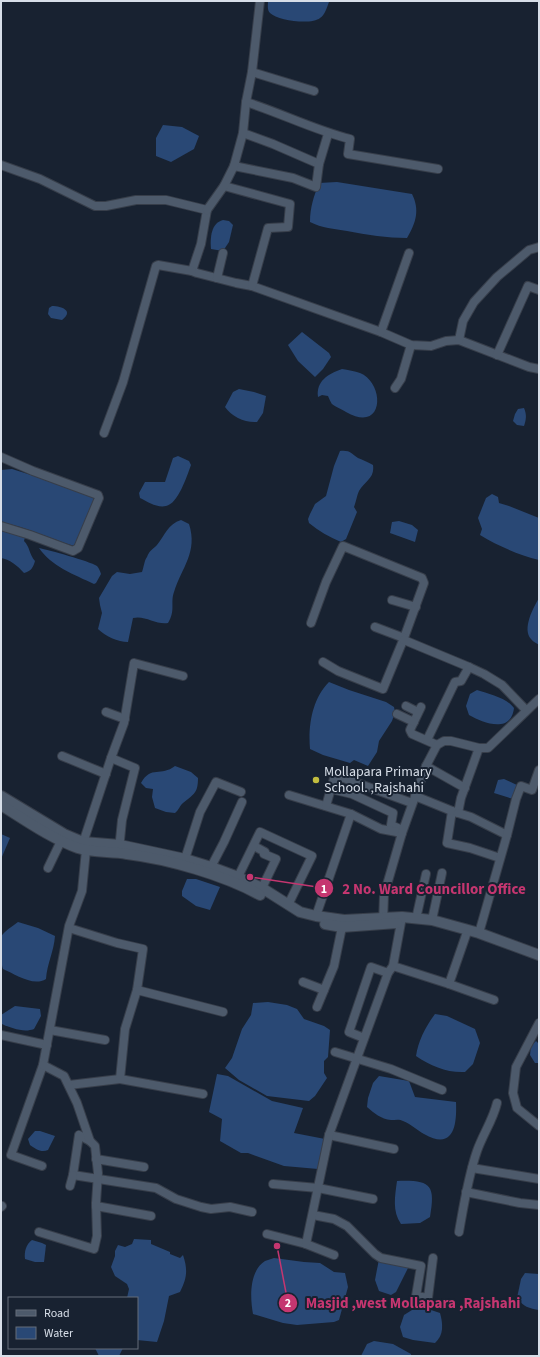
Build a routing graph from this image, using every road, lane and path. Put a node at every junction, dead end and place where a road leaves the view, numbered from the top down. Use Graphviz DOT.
graph roads {
  1 [pos="260,1"];
  2 [pos="252,72"];
  3 [pos="314,91"];
  4 [pos="246,102"];
  5 [pos="242,133"];
  6 [pos="328,134"];
  7 [pos="319,164"];
  8 [pos="1,165"];
  9 [pos="234,166"];
  10 [pos="438,169"];
  11 [pos="224,186"];
  12 [pos="207,210"];
  13 [pos="539,247"];
  14 [pos="223,253"];
  15 [pos="410,254"];
  16 [pos="192,271"];
  17 [pos="217,278"];
  18 [pos="252,286"];
  19 [pos="539,290"];
  20 [pos="381,332"];
  21 [pos="459,340"];
  22 [pos="411,345"];
  23 [pos="497,355"];
  24 [pos="539,369"];
  25 [pos="395,388"];
  26 [pos="104,433"];
  27 [pos="1,457"];
  28 [pos="1,526"];
  29 [pos="392,600"];
  30 [pos="416,607"];
  31 [pos="310,623"];
  32 [pos="375,627"];
  33 [pos="404,639"];
  34 [pos="322,662"];
  35 [pos="469,667"];
  36 [pos="183,676"];
  37 [pos="539,699"];
  38 [pos="406,706"];
  39 [pos="526,710"];
  40 [pos="106,712"];
  41 [pos="397,714"];
  42 [pos="125,719"];
  43 [pos="414,722"];
  44 [pos="426,740"];
  45 [pos="437,745"];
  46 [pos="479,748"];
  47 [pos="62,756"];
  48 [pos="111,758"];
  49 [pos="426,766"];
  50 [pos="539,770"];
  51 [pos="106,774"];
  52 [pos="465,788"];
  53 [pos="331,789"];
  54 [pos="241,792"];
  55 [pos="535,792"];
  56 [pos="289,795"];
  57 [pos="1,796"];
  58 [pos="413,800"];
  59 [pos="242,802"];
  60 [pos="1,805"];
  61 [pos="326,806"];
  62 [pos="455,812"];
  63 [pos="351,814"];
  64 [pos="402,832"];
  65 [pos="507,835"];
  66 [pos="61,841"];
  67 [pos="254,846"];
  68 [pos="84,847"];
  69 [pos="119,849"];
  70 [pos="500,858"];
  71 [pos="185,859"];
  72 [pos="211,867"];
  73 [pos="48,868"];
  74 [pos="442,873"];
  75 [pos="426,874"];
  76 [pos="237,880"];
  77 [pos="262,888"];
  78 [pos="288,905"];
  79 [pos="316,916"];
  80 [pos="416,919"];
  81 [pos="401,920"];
  82 [pos="432,920"];
  83 [pos="383,921"];
  84 [pos="342,927"];
  85 [pos="69,928"];
  86 [pos="479,933"];
  87 [pos="466,935"];
  88 [pos="539,955"];
  89 [pos="539,962"];
  90 [pos="393,966"];
  91 [pos="388,973"];
  92 [pos="303,982"];
  93 [pos="449,984"];
  94 [pos="137,990"];
  95 [pos="324,990"];
  96 [pos="494,1000"];
  97 [pos="317,1007"];
  98 [pos="223,1012"];
  99 [pos="539,1023"];
  100 [pos="50,1030"];
  101 [pos="1,1035"];
  102 [pos="364,1038"];
  103 [pos="105,1040"];
  104 [pos="47,1045"];
  105 [pos="335,1052"];
  106 [pos="357,1058"];
  107 [pos="43,1065"];
  108 [pos="120,1079"];
  109 [pos="69,1085"];
  110 [pos="442,1090"];
  111 [pos="203,1094"];
  112 [pos="497,1103"];
  113 [pos="539,1126"];
  114 [pos="329,1135"];
  115 [pos="90,1141"];
  116 [pos="394,1149"];
  117 [pos="96,1159"];
  118 [pos="42,1166"];
  119 [pos="144,1167"];
  120 [pos="472,1168"];
  121 [pos="73,1175"];
  122 [pos="98,1179"];
  123 [pos="539,1179"];
  124 [pos="273,1184"];
  125 [pos="70,1186"];
  126 [pos="318,1188"];
  127 [pos="466,1192"];
  128 [pos="373,1199"];
  129 [pos="539,1205"];
  130 [pos="96,1206"];
  131 [pos="252,1212"];
  132 [pos="312,1215"];
  133 [pos="151,1216"];
  134 [pos="39,1232"];
  135 [pos="459,1232"];
  136 [pos="267,1234"];
  137 [pos="306,1244"];
  138 [pos="334,1255"];
  139 [pos="433,1258"];
  1 -- 2 [label="street"];
  2 -- 3 [label="street"];
  2 -- 4 [label="street"];
  4 -- 5 [label="street"];
  4 -- 6 [label="street"];
  5 -- 7 [label="street"];
  5 -- 9 [label="street"];
  6 -- 7 [label="street"];
  6 -- 10 [label="street"];
  7 -- 9 [label="street"];
  8 -- 12 [label="street"];
  9 -- 11 [label="street"];
  11 -- 12 [label="street"];
  11 -- 18 [label="street"];
  12 -- 16 [label="street"];
  13 -- 21 [label="street"];
  14 -- 17 [label="street"];
  15 -- 20 [label="street"];
  16 -- 17 [label="street"];
  16 -- 26 [label="street"];
  17 -- 18 [label="street"];
  18 -- 20 [label="street"];
  19 -- 23 [label="street"];
  20 -- 22 [label="street"];
  21 -- 22 [label="street"];
  21 -- 23 [label="street"];
  22 -- 25 [label="street"];
  23 -- 24 [label="street"];
  27 -- 28 [label="street"];
  29 -- 30 [label="street"];
  30 -- 31 [label="street"];
  30 -- 33 [label="street"];
  32 -- 33 [label="street"];
  33 -- 34 [label="street"];
  33 -- 35 [label="street"];
  35 -- 39 [label="street"];
  35 -- 44 [label="street"];
  36 -- 42 [label="street"];
  37 -- 39 [label="street"];
  38 -- 43 [label="street"];
  39 -- 46 [label="street"];
  40 -- 42 [label="street"];
  41 -- 43 [label="street"];
  42 -- 48 [label="street"];
  43 -- 44 [label="street"];
  44 -- 45 [label="street"];
  45 -- 46 [label="street"];
  45 -- 49 [label="street"];
  46 -- 52 [label="street"];
  47 -- 51 [label="street"];
  48 -- 51 [label="street"];
  48 -- 69 [label="street"];
  49 -- 52 [label="street"];
  49 -- 58 [label="street"];
  50 -- 55 [label="street"];
  51 -- 68 [label="street"];
  52 -- 62 [label="street"];
  53 -- 58 [label="street"];
  53 -- 61 [label="street"];
  53 -- 64 [label="street"];
  54 -- 71 [label="street"];
  55 -- 65 [label="street"];
  56 -- 61 [label="street"];
  57 -- 68 [label="street"];
  58 -- 62 [label="street"];
  58 -- 64 [label="street"];
  59 -- 72 [label="street"];
  60 -- 66 [label="street"];
  61 -- 63 [label="street"];
  62 -- 65 [label="street"];
  62 -- 70 [label="street"];
  63 -- 64 [label="street"];
  63 -- 79 [label="street"];
  64 -- 83 [label="street"];
  65 -- 70 [label="street"];
  66 -- 68 [label="street"];
  66 -- 73 [label="street"];
  67 -- 76 [label="street"];
  67 -- 77 [label="street"];
  67 -- 78 [label="street"];
  68 -- 69 [label="street"];
  68 -- 85 [label="street"];
  69 -- 71 [label="street"];
  69 -- 76 [label="street"];
  70 -- 86 [label="street"];
  71 -- 72 [label="street"];
  72 -- 76 [label="street"];
  74 -- 82 [label="street"];
  75 -- 80 [label="street"];
  76 -- 77 [label="street"];
  76 -- 84 [label="street"];
  77 -- 78 [label="street"];
  78 -- 79 [label="street"];
  79 -- 83 [label="street"];
  80 -- 81 [label="street"];
  80 -- 82 [label="street"];
  81 -- 83 [label="street"];
  81 -- 87 [label="street"];
  81 -- 90 [label="street"];
  82 -- 86 [label="street"];
  83 -- 84 [label="street"];
  84 -- 95 [label="street"];
  85 -- 94 [label="street"];
  85 -- 100 [label="street"];
  86 -- 88 [label="street"];
  87 -- 89 [label="street"];
  87 -- 93 [label="street"];
  90 -- 91 [label="street"];
  90 -- 93 [label="street"];
  91 -- 102 [label="street"];
  91 -- 102 [label="street"];
  92 -- 95 [label="street"];
  93 -- 96 [label="street"];
  94 -- 98 [label="street"];
  94 -- 108 [label="street"];
  95 -- 97 [label="street"];
  99 -- 113 [label="street"];
  100 -- 103 [label="street"];
  100 -- 104 [label="street"];
  101 -- 104 [label="street"];
  102 -- 106 [label="street"];
  104 -- 107 [label="street"];
  105 -- 106 [label="street"];
  106 -- 110 [label="street"];
  106 -- 114 [label="street"];
  107 -- 109 [label="street"];
  107 -- 118 [label="street"];
  108 -- 109 [label="street"];
  108 -- 111 [label="street"];
  109 -- 115 [label="street"];
  112 -- 120 [label="street"];
  114 -- 116 [label="street"];
  114 -- 126 [label="street"];
  115 -- 117 [label="street"];
  115 -- 121 [label="street"];
  117 -- 119 [label="street"];
  117 -- 122 [label="street"];
  120 -- 123 [label="street"];
  120 -- 127 [label="street"];
  121 -- 122 [label="street"];
  121 -- 125 [label="street"];
  122 -- 130 [label="street"];
  122 -- 131 [label="street"];
  124 -- 126 [label="street"];
  126 -- 128 [label="street"];
  126 -- 132 [label="street"];
  127 -- 129 [label="street"];
  127 -- 135 [label="street"];
  130 -- 133 [label="street"];
  130 -- 134 [label="street"];
  132 -- 137 [label="street"];
  132 -- 139 [label="street"];
  136 -- 137 [label="street"];
  137 -- 138 [label="street"];
}
